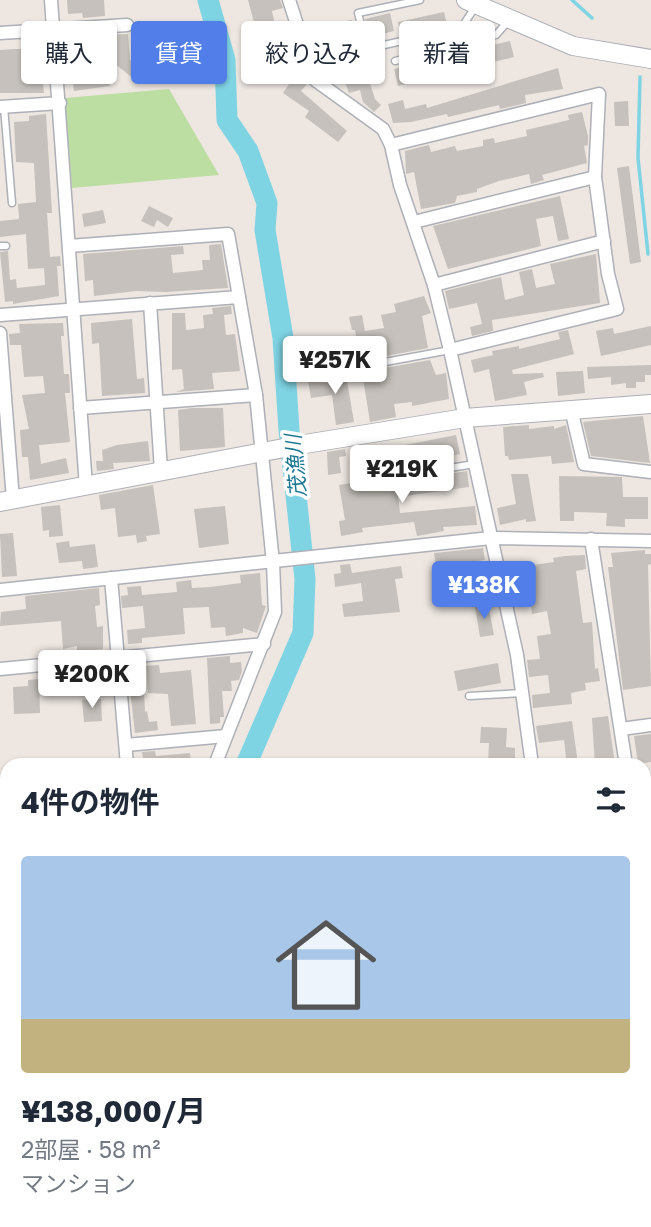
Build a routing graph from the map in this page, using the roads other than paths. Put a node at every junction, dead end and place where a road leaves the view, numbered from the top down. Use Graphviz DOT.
graph roads {
  1 [pos="51,0"];
  2 [pos="289,0"];
  3 [pos="420,0"];
  4 [pos="471,2"];
  5 [pos="509,20"];
  6 [pos="52,21"];
  7 [pos="127,25"];
  8 [pos="117,26"];
  9 [pos="21,31"];
  10 [pos="0,33"];
  11 [pos="651,59"];
  12 [pos="395,61"];
  13 [pos="58,84"];
  14 [pos="60,103"];
  15 [pos="2,107"];
  16 [pos="391,145"];
  17 [pos="595,177"];
  18 [pos="12,203"];
  19 [pos="414,222"];
  20 [pos="604,241"];
  21 [pos="69,246"];
  22 [pos="434,285"];
  23 [pos="239,297"];
  24 [pos="150,303"];
  25 [pos="74,309"];
  26 [pos="0,315"];
  27 [pos="0,333"];
  28 [pos="450,351"];
  29 [pos="326,373"];
  30 [pos="256,395"];
  31 [pos="158,401"];
  32 [pos="651,404"];
  33 [pos="80,408"];
  34 [pos="571,409"];
  35 [pos="465,418"];
  36 [pos="270,452"];
  37 [pos="475,464"];
  38 [pos="161,471"];
  39 [pos="651,472"];
  40 [pos="386,478"];
  41 [pos="86,487"];
  42 [pos="6,501"];
  43 [pos="491,538"];
  44 [pos="591,539"];
  45 [pos="651,541"];
  46 [pos="279,563"];
  47 [pos="111,578"];
  48 [pos="0,590"];
  49 [pos="264,644"];
  50 [pos="117,656"];
  51 [pos="0,669"];
  52 [pos="525,693"];
  53 [pos="469,696"];
  54 [pos="651,726"];
  55 [pos="621,729"];
  56 [pos="226,736"];
  57 [pos="126,745"];
  58 [pos="127,758"];
  59 [pos="218,758"];
  60 [pos="531,758"];
  61 [pos="625,758"];
  1 -- 6 [label="street"];
  2 -- 16 [label="street"];
  3 -- 4 [label="lane"];
  4 -- 5 [label="street"];
  5 -- 11 [label="street"];
  5 -- 12 [label="lane"];
  7 -- 8 [label="street"];
  9 -- 10 [label="street"];
  13 -- 14 [label="street"];
  14 -- 15 [label="street"];
  14 -- 21 [label="street"];
  15 -- 18 [label="lane"];
  16 -- 17 [label="street"];
  16 -- 19 [label="street"];
  17 -- 19 [label="street"];
  17 -- 20 [label="street"];
  19 -- 22 [label="street"];
  20 -- 22 [label="street"];
  20 -- 28 [label="street"];
  21 -- 23 [label="street"];
  21 -- 25 [label="street"];
  22 -- 28 [label="street"];
  23 -- 24 [label="street"];
  23 -- 30 [label="street"];
  24 -- 25 [label="street"];
  24 -- 31 [label="street"];
  25 -- 26 [label="street"];
  25 -- 33 [label="street"];
  27 -- 42 [label="street"];
  28 -- 29 [label="lane"];
  28 -- 35 [label="street"];
  30 -- 31 [label="street"];
  30 -- 36 [label="street"];
  31 -- 33 [label="street"];
  31 -- 38 [label="street"];
  32 -- 34 [label="street"];
  33 -- 41 [label="street"];
  34 -- 35 [label="street"];
  34 -- 39 [label="street"];
  35 -- 36 [label="street"];
  35 -- 37 [label="street"];
  36 -- 38 [label="street"];
  36 -- 46 [label="street"];
  37 -- 40 [label="lane"];
  37 -- 43 [label="street"];
  38 -- 41 [label="street"];
  41 -- 42 [label="street"];
  43 -- 44 [label="street"];
  43 -- 46 [label="street"];
  43 -- 52 [label="street"];
  44 -- 45 [label="street"];
  44 -- 55 [label="street"];
  46 -- 47 [label="street"];
  46 -- 49 [label="street"];
  47 -- 48 [label="street"];
  47 -- 50 [label="street"];
  49 -- 50 [label="street"];
  49 -- 56 [label="street"];
  50 -- 51 [label="street"];
  50 -- 57 [label="street"];
  52 -- 53 [label="lane"];
  52 -- 60 [label="street"];
  54 -- 55 [label="street"];
  55 -- 61 [label="street"];
  56 -- 57 [label="street"];
  56 -- 59 [label="street"];
  57 -- 58 [label="street"];
}
